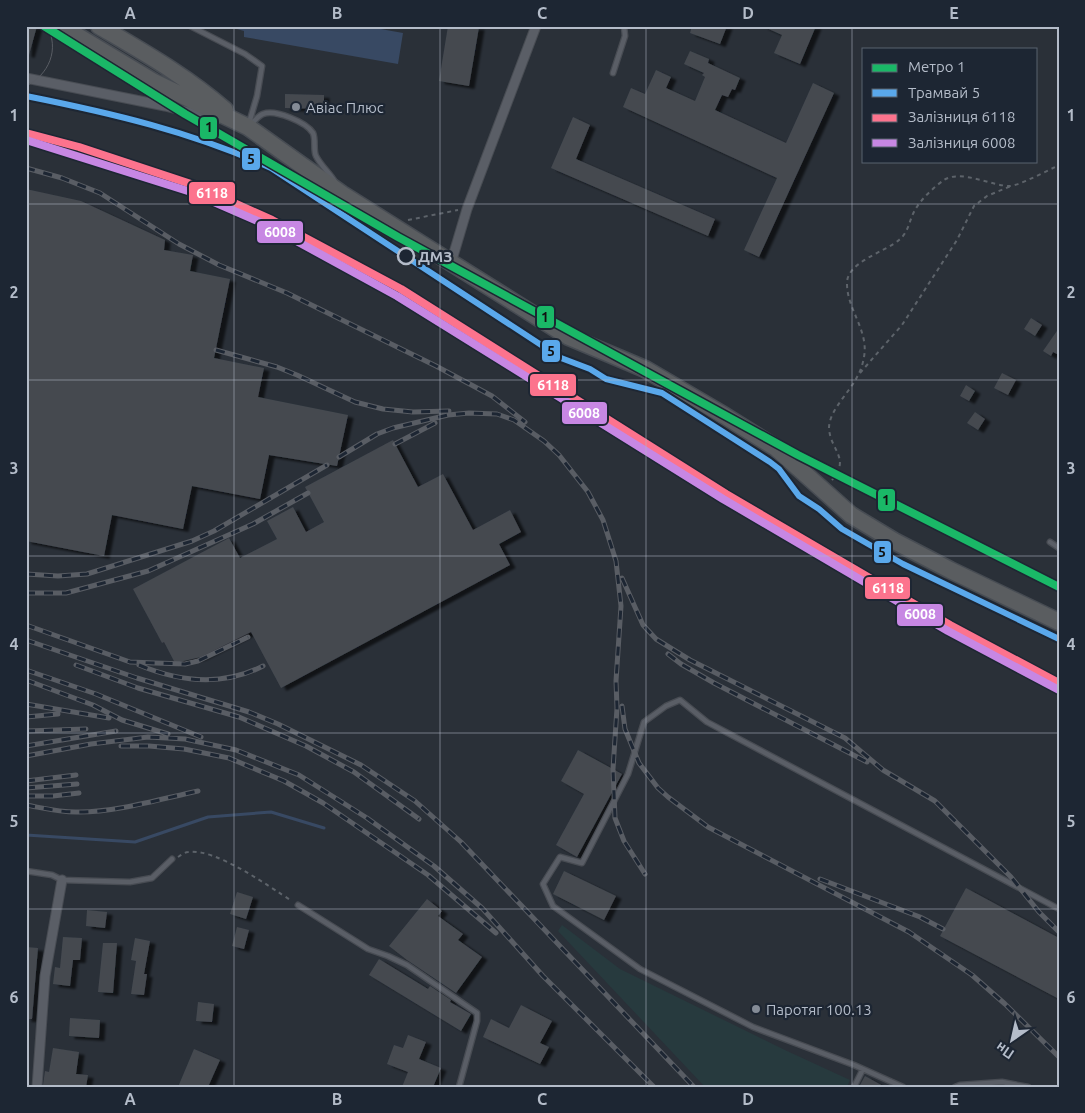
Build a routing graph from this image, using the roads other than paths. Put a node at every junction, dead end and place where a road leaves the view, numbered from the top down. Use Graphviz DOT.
graph roads {
  1 [pos="61,26"];
  2 [pos="99,26"];
  3 [pos="190,26"];
  4 [pos="536,26"];
  5 [pos="624,26"];
  6 [pos="613,73"];
  7 [pos="26,78"];
  8 [pos="242,123"];
  9 [pos="342,194"];
  10 [pos="451,263"];
  11 [pos="1050,542"];
  12 [pos="1059,548"];
  13 [pos="1059,622"];
  14 [pos="172,859"];
  15 [pos="26,871"];
  16 [pos="62,880"];
  17 [pos="298,905"];
  18 [pos="1059,909"];
  19 [pos="863,1069"];
  20 [pos="37,1087"];
  21 [pos="459,1087"];
  22 [pos="854,1087"];
  23 [pos="903,1087"];
  24 [pos="955,1087"];
  25 [pos="1028,1087"];
  1 -- 8 [label="highway"];
  2 -- 8 [label="highway"];
  3 -- 8 [label="lane"];
  4 -- 10 [label="street"];
  5 -- 6 [label="lane"];
  7 -- 8 [label="street"];
  8 -- 9 [label="highway"];
  8 -- 9 [label="lane"];
  9 -- 10 [label="highway"];
  10 -- 13 [label="highway"];
  11 -- 12 [label="lane"];
  14 -- 16 [label="lane"];
  15 -- 16 [label="lane"];
  16 -- 20 [label="street"];
  17 -- 21 [label="lane"];
  18 -- 19 [label="lane"];
  19 -- 22 [label="lane"];
  19 -- 23 [label="lane"];
  24 -- 25 [label="lane"];
}
